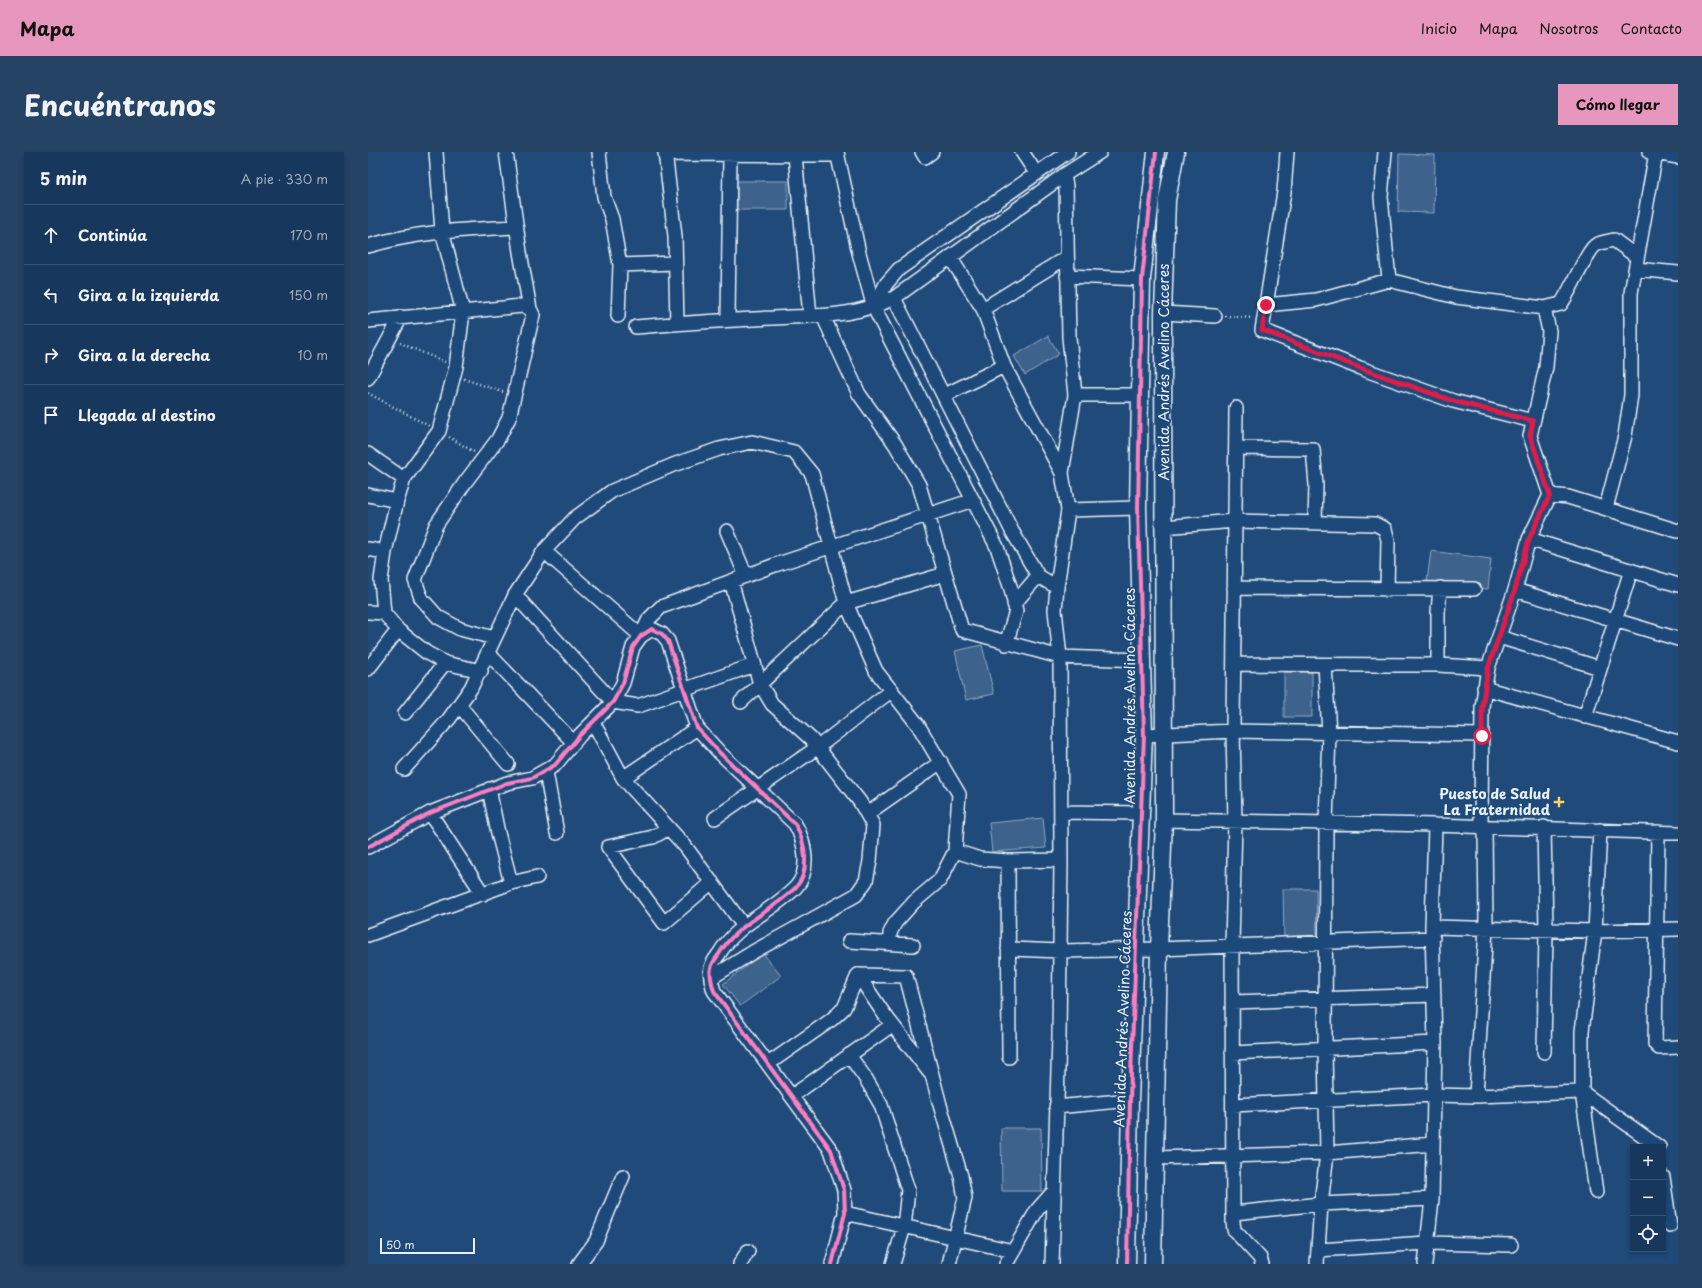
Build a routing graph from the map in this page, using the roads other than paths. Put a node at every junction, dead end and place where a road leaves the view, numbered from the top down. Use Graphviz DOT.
graph roads {
  1 [pos="436,152"];
  2 [pos="506,152"];
  3 [pos="599,152"];
  4 [pos="922,152"];
  5 [pos="932,152"];
  6 [pos="1022,152"];
  7 [pos="1068,152"];
  8 [pos="1100,152"];
  9 [pos="1156,152"];
  10 [pos="1176,152"];
  11 [pos="1287,152"];
  12 [pos="1385,152"];
  13 [pos="1653,152"];
  14 [pos="665,153"];
  15 [pos="837,153"];
  16 [pos="730,154"];
  17 [pos="795,155"];
  18 [pos="1678,157"];
  19 [pos="1036,173"];
  20 [pos="1064,175"];
  21 [pos="517,227"];
  22 [pos="442,231"];
  23 [pos="368,246"];
  24 [pos="950,257"];
  25 [pos="1067,257"];
  26 [pos="675,263"];
  27 [pos="1636,263"];
  28 [pos="620,265"];
  29 [pos="1678,273"];
  30 [pos="1068,276"];
  31 [pos="1142,278"];
  32 [pos="1389,280"];
  33 [pos="894,298"];
  34 [pos="1266,305"];
  35 [pos="530,308"];
  36 [pos="874,308"];
  37 [pos="1544,308"];
  38 [pos="983,309"];
  39 [pos="463,312"];
  40 [pos="1163,313"];
  41 [pos="618,316"];
  42 [pos="816,316"];
  43 [pos="1215,316"];
  44 [pos="400,317"];
  45 [pos="368,320"];
  46 [pos="728,320"];
  47 [pos="677,323"];
  48 [pos="636,327"];
  49 [pos="1004,366"];
  50 [pos="368,378"];
  51 [pos="944,395"];
  52 [pos="1075,395"];
  53 [pos="1140,395"];
  54 [pos="1236,408"];
  55 [pos="1533,421"];
  56 [pos="1236,448"];
  57 [pos="368,454"];
  58 [pos="1062,473"];
  59 [pos="404,479"];
  60 [pos="368,495"];
  61 [pos="1550,495"];
  62 [pos="973,500"];
  63 [pos="397,501"];
  64 [pos="1138,508"];
  65 [pos="1606,508"];
  66 [pos="1068,510"];
  67 [pos="927,516"];
  68 [pos="1235,521"];
  69 [pos="1315,522"];
  70 [pos="1164,527"];
  71 [pos="727,531"];
  72 [pos="1678,531"];
  73 [pos="1529,539"];
  74 [pos="831,547"];
  75 [pos="368,549"];
  76 [pos="385,552"];
  77 [pos="544,552"];
  78 [pos="1631,570"];
  79 [pos="945,574"];
  80 [pos="746,576"];
  81 [pos="1038,576"];
  82 [pos="731,581"];
  83 [pos="1678,585"];
  84 [pos="1057,587"];
  85 [pos="1234,588"];
  86 [pos="1440,588"];
  87 [pos="1474,589"];
  88 [pos="1387,590"];
  89 [pos="1515,590"];
  90 [pos="515,595"];
  91 [pos="846,603"];
  92 [pos="1014,604"];
  93 [pos="368,612"];
  94 [pos="384,613"];
  95 [pos="1615,620"];
  96 [pos="398,630"];
  97 [pos="640,636"];
  98 [pos="1499,637"];
  99 [pos="494,638"];
  100 [pos="1678,639"];
  101 [pos="1006,644"];
  102 [pos="488,652"];
  103 [pos="1060,657"];
  104 [pos="1142,660"];
  105 [pos="445,663"];
  106 [pos="1234,664"];
  107 [pos="754,665"];
  108 [pos="1325,665"];
  109 [pos="1438,665"];
  110 [pos="1488,668"];
  111 [pos="1600,668"];
  112 [pos="368,669"];
  113 [pos="481,671"];
  114 [pos="760,684"];
  115 [pos="1484,688"];
  116 [pos="892,690"];
  117 [pos="684,691"];
  118 [pos="613,702"];
  119 [pos="741,702"];
  120 [pos="459,705"];
  121 [pos="405,713"];
  122 [pos="1585,717"];
  123 [pos="593,722"];
  124 [pos="697,728"];
  125 [pos="1233,731"];
  126 [pos="1329,733"];
  127 [pos="1144,735"];
  128 [pos="1163,735"];
  129 [pos="1482,736"];
  130 [pos="1678,742"];
  131 [pos="574,743"];
  132 [pos="818,747"];
  133 [pos="941,762"];
  134 [pos="508,764"];
  135 [pos="404,769"];
  136 [pos="546,772"];
  137 [pos="623,778"];
  138 [pos="489,789"];
  139 [pos="757,789"];
  140 [pos="1061,812"];
  141 [pos="430,813"];
  142 [pos="1141,813"];
  143 [pos="867,814"];
  144 [pos="715,818"];
  145 [pos="1164,820"];
  146 [pos="1234,821"];
  147 [pos="1326,823"];
  148 [pos="1435,825"];
  149 [pos="1483,826"];
  150 [pos="669,828"];
  151 [pos="1544,828"];
  152 [pos="1600,830"];
  153 [pos="1658,832"];
  154 [pos="558,833"];
  155 [pos="1678,833"];
  156 [pos="368,847"];
  157 [pos="955,851"];
  158 [pos="1061,860"];
  159 [pos="1008,861"];
  160 [pos="537,876"];
  161 [pos="712,882"];
  162 [pos="511,883"];
  163 [pos="483,894"];
  164 [pos="743,925"];
  165 [pos="1486,928"];
  166 [pos="1656,929"];
  167 [pos="1678,929"];
  168 [pos="1546,930"];
  169 [pos="1595,931"];
  170 [pos="1432,933"];
  171 [pos="368,935"];
  172 [pos="849,941"];
  173 [pos="890,943"];
  174 [pos="1326,944"];
  175 [pos="913,945"];
  176 [pos="1232,946"];
  177 [pos="1008,949"];
  178 [pos="1158,949"];
  179 [pos="1136,950"];
  180 [pos="1060,951"];
  181 [pos="858,975"];
  182 [pos="711,978"];
  183 [pos="1434,995"];
  184 [pos="1326,998"];
  185 [pos="1232,1002"];
  186 [pos="892,1025"];
  187 [pos="1435,1042"];
  188 [pos="1678,1047"];
  189 [pos="1325,1049"];
  190 [pos="1544,1052"];
  191 [pos="1232,1053"];
  192 [pos="849,1055"];
  193 [pos="1009,1057"];
  194 [pos="768,1064"];
  195 [pos="934,1078"];
  196 [pos="1582,1092"];
  197 [pos="1434,1095"];
  198 [pos="792,1096"];
  199 [pos="1476,1096"];
  200 [pos="1130,1100"];
  201 [pos="1326,1100"];
  202 [pos="1233,1105"];
  203 [pos="1056,1107"];
  204 [pos="1433,1144"];
  205 [pos="1655,1144"];
  206 [pos="1328,1153"];
  207 [pos="1233,1157"];
  208 [pos="1155,1158"];
  209 [pos="623,1176"];
  210 [pos="1663,1180"];
  211 [pos="1053,1192"];
  212 [pos="1596,1192"];
  213 [pos="1432,1199"];
  214 [pos="1321,1204"];
  215 [pos="845,1213"];
  216 [pos="1234,1213"];
  217 [pos="1670,1226"];
  218 [pos="904,1227"];
  219 [pos="955,1239"];
  220 [pos="1427,1243"];
  221 [pos="1511,1245"];
  222 [pos="1318,1250"];
  223 [pos="748,1251"];
  224 [pos="1013,1251"];
  225 [pos="579,1264"];
  226 [pos="740,1264"];
  227 [pos="832,1264"];
  228 [pos="893,1264"];
  229 [pos="950,1264"];
  230 [pos="1006,1264"];
  231 [pos="1052,1264"];
  232 [pos="1127,1264"];
  233 [pos="1154,1264"];
  234 [pos="1262,1264"];
  235 [pos="1317,1264"];
  236 [pos="1425,1264"];
  1 -- 22 [label="street"];
  2 -- 21 [label="street"];
  3 -- 28 [label="street"];
  4 -- 5 [label="street"];
  6 -- 19 [label="street"];
  7 -- 19 [label="street"];
  8 -- 20 [label="street"];
  9 -- 31 [label="street, Avenida Andrés Avelino Cáceres"];
  10 -- 40 [label="street, Avenida Andrés Avelino Cáceres"];
  11 -- 34 [label="street"];
  12 -- 32 [label="street"];
  13 -- 18 [label="street"];
  13 -- 27 [label="street"];
  14 -- 16 [label="street"];
  14 -- 26 [label="street"];
  15 -- 17 [label="street"];
  15 -- 36 [label="street"];
  16 -- 17 [label="street"];
  16 -- 46 [label="street"];
  17 -- 42 [label="street"];
  19 -- 36 [label="street"];
  20 -- 24 [label="street"];
  20 -- 25 [label="street"];
  21 -- 22 [label="street"];
  21 -- 35 [label="street"];
  22 -- 23 [label="street"];
  22 -- 39 [label="street"];
  24 -- 33 [label="street"];
  24 -- 38 [label="street"];
  25 -- 30 [label="street"];
  25 -- 38 [label="street"];
  26 -- 28 [label="street"];
  26 -- 47 [label="street"];
  27 -- 29 [label="street"];
  27 -- 37 [label="street"];
  27 -- 65 [label="street"];
  28 -- 41 [label="street"];
  30 -- 31 [label="street"];
  30 -- 52 [label="street"];
  31 -- 53 [label="street, Avenida Andrés Avelino Cáceres"];
  32 -- 34 [label="street"];
  32 -- 37 [label="street"];
  33 -- 36 [label="street"];
  33 -- 51 [label="street"];
  34 -- 55 [label="street"];
  35 -- 39 [label="street"];
  35 -- 99 [label="street"];
  36 -- 42 [label="street"];
  36 -- 62 [label="street"];
  37 -- 55 [label="street"];
  38 -- 49 [label="street"];
  39 -- 44 [label="street"];
  39 -- 59 [label="street"];
  40 -- 43 [label="street"];
  40 -- 70 [label="street, Avenida Andrés Avelino Cáceres"];
  42 -- 46 [label="street"];
  42 -- 67 [label="street"];
  44 -- 45 [label="street"];
  44 -- 50 [label="street"];
  46 -- 47 [label="street"];
  47 -- 48 [label="street"];
  49 -- 51 [label="street"];
  49 -- 58 [label="street"];
  51 -- 81 [label="street"];
  52 -- 53 [label="street"];
  52 -- 58 [label="street"];
  53 -- 64 [label="street, Avenida Andrés Avelino Cáceres"];
  54 -- 56 [label="street"];
  55 -- 61 [label="street"];
  56 -- 68 [label="street"];
  56 -- 69 [label="street"];
  57 -- 59 [label="street"];
  58 -- 66 [label="street"];
  59 -- 63 [label="street"];
  60 -- 63 [label="street"];
  61 -- 65 [label="street"];
  61 -- 73 [label="street"];
  62 -- 67 [label="street"];
  62 -- 92 [label="street"];
  63 -- 76 [label="street"];
  64 -- 66 [label="street"];
  64 -- 104 [label="street, Avenida Andrés Avelino Cáceres"];
  65 -- 72 [label="street"];
  66 -- 84 [label="street"];
  67 -- 74 [label="street"];
  67 -- 79 [label="street"];
  68 -- 69 [label="street"];
  68 -- 70 [label="street"];
  68 -- 85 [label="street"];
  69 -- 88 [label="street"];
  70 -- 128 [label="street, Avenida Andrés Avelino Cáceres"];
  71 -- 80 [label="street"];
  73 -- 78 [label="street"];
  73 -- 89 [label="street"];
  74 -- 77 [label="street"];
  74 -- 80 [label="street"];
  74 -- 91 [label="street"];
  75 -- 76 [label="street"];
  76 -- 94 [label="street"];
  77 -- 90 [label="street"];
  77 -- 97 [label="street"];
  78 -- 83 [label="street"];
  78 -- 95 [label="street"];
  79 -- 91 [label="street"];
  79 -- 101 [label="street"];
  80 -- 82 [label="street"];
  81 -- 84 [label="street"];
  81 -- 92 [label="street"];
  82 -- 97 [label="street"];
  82 -- 107 [label="street"];
  84 -- 103 [label="street"];
  85 -- 88 [label="street"];
  85 -- 106 [label="street"];
  86 -- 87 [label="street"];
  86 -- 88 [label="street"];
  86 -- 109 [label="street"];
  89 -- 95 [label="street"];
  89 -- 98 [label="street"];
  90 -- 99 [label="street"];
  90 -- 118 [label="street"];
  91 -- 114 [label="street"];
  91 -- 116 [label="street"];
  92 -- 101 [label="street"];
  93 -- 94 [label="street"];
  94 -- 96 [label="street"];
  95 -- 100 [label="street"];
  95 -- 111 [label="street"];
  96 -- 105 [label="street"];
  96 -- 112 [label="street"];
  97 -- 117 [label="street"];
  97 -- 118 [label="street"];
  98 -- 110 [label="street"];
  98 -- 111 [label="street"];
  99 -- 102 [label="street"];
  101 -- 103 [label="street"];
  102 -- 113 [label="street"];
  102 -- 131 [label="street"];
  103 -- 104 [label="street"];
  103 -- 140 [label="street"];
  104 -- 127 [label="street, Avenida Andrés Avelino Cáceres"];
  105 -- 113 [label="street"];
  105 -- 121 [label="street"];
  106 -- 108 [label="street"];
  106 -- 125 [label="street"];
  107 -- 114 [label="street"];
  107 -- 117 [label="street"];
  108 -- 109 [label="street"];
  108 -- 126 [label="street"];
  109 -- 110 [label="street"];
  110 -- 115 [label="street"];
  111 -- 122 [label="street"];
  113 -- 120 [label="street"];
  114 -- 119 [label="street"];
  114 -- 132 [label="street"];
  115 -- 122 [label="street"];
  115 -- 129 [label="street"];
  116 -- 132 [label="street"];
  116 -- 133 [label="street"];
  117 -- 118 [label="street"];
  117 -- 124 [label="street"];
  118 -- 123 [label="street"];
  120 -- 134 [label="street"];
  120 -- 135 [label="street"];
  122 -- 130 [label="street"];
  123 -- 131 [label="street"];
  123 -- 137 [label="street"];
  124 -- 137 [label="street"];
  124 -- 139 [label="street"];
  125 -- 126 [label="street"];
  125 -- 128 [label="street"];
  125 -- 146 [label="street"];
  126 -- 129 [label="street"];
  126 -- 147 [label="street"];
  127 -- 128 [label="street"];
  127 -- 142 [label="street, Avenida Andrés Avelino Cáceres"];
  128 -- 145 [label="street, Avenida Andrés Avelino Cáceres"];
  129 -- 149 [label="street"];
  131 -- 136 [label="street"];
  132 -- 139 [label="street"];
  132 -- 143 [label="street"];
  133 -- 143 [label="street"];
  133 -- 157 [label="street"];
  136 -- 138 [label="street"];
  136 -- 154 [label="street"];
  137 -- 150 [label="street"];
  138 -- 141 [label="street"];
  138 -- 162 [label="street"];
  139 -- 144 [label="street"];
  139 -- 164 [label="street"];
  140 -- 142 [label="street"];
  140 -- 158 [label="street"];
  141 -- 156 [label="street"];
  141 -- 163 [label="street"];
  142 -- 179 [label="street, Avenida Andrés Avelino Cáceres"];
  143 -- 182 [label="street"];
  145 -- 146 [label="street"];
  145 -- 178 [label="street, Avenida Andrés Avelino Cáceres"];
  146 -- 147 [label="street"];
  146 -- 176 [label="street"];
  147 -- 148 [label="street"];
  147 -- 174 [label="street"];
  148 -- 149 [label="street"];
  148 -- 170 [label="street"];
  149 -- 151 [label="street"];
  149 -- 165 [label="street"];
  150 -- 161 [label="street"];
  150 -- 161 [label="street"];
  151 -- 152 [label="street"];
  151 -- 168 [label="street"];
  152 -- 153 [label="street"];
  152 -- 169 [label="street"];
  153 -- 155 [label="street"];
  153 -- 166 [label="street"];
  157 -- 159 [label="street"];
  157 -- 173 [label="street"];
  158 -- 159 [label="street"];
  158 -- 180 [label="street"];
  159 -- 177 [label="street"];
  160 -- 162 [label="street"];
  161 -- 164 [label="street"];
  162 -- 163 [label="street"];
  163 -- 171 [label="street"];
  164 -- 182 [label="street"];
  165 -- 168 [label="street"];
  165 -- 170 [label="street"];
  165 -- 199 [label="street"];
  166 -- 167 [label="street"];
  166 -- 169 [label="street"];
  166 -- 188 [label="street"];
  168 -- 169 [label="street"];
  168 -- 190 [label="street"];
  169 -- 196 [label="street"];
  170 -- 174 [label="street"];
  170 -- 183 [label="street"];
  172 -- 173 [label="street"];
  173 -- 175 [label="street"];
  174 -- 176 [label="street"];
  174 -- 184 [label="street"];
  176 -- 178 [label="street"];
  176 -- 185 [label="street"];
  177 -- 180 [label="street"];
  177 -- 193 [label="street"];
  178 -- 179 [label="street"];
  178 -- 208 [label="street, Avenida Andrés Avelino Cáceres"];
  179 -- 180 [label="street"];
  179 -- 200 [label="street, Avenida Andrés Avelino Cáceres"];
  180 -- 203 [label="street"];
  181 -- 186 [label="street"];
  181 -- 194 [label="street"];
  181 -- 195 [label="street"];
  182 -- 194 [label="street"];
  183 -- 184 [label="street"];
  183 -- 187 [label="street"];
  184 -- 185 [label="street"];
  184 -- 189 [label="street"];
  185 -- 191 [label="street"];
  186 -- 192 [label="street"];
  186 -- 195 [label="street"];
  187 -- 189 [label="street"];
  187 -- 197 [label="street"];
  189 -- 191 [label="street"];
  189 -- 201 [label="street"];
  191 -- 202 [label="street"];
  192 -- 198 [label="street"];
  192 -- 218 [label="street"];
  194 -- 198 [label="street"];
  195 -- 219 [label="street"];
  196 -- 199 [label="street"];
  196 -- 205 [label="street"];
  196 -- 212 [label="street"];
  197 -- 199 [label="street"];
  197 -- 201 [label="street"];
  197 -- 204 [label="street"];
  198 -- 215 [label="street"];
  200 -- 203 [label="street"];
  200 -- 232 [label="street, Avenida Andrés Avelino Cáceres"];
  201 -- 202 [label="street"];
  201 -- 206 [label="street"];
  202 -- 207 [label="street"];
  203 -- 211 [label="street"];
  204 -- 206 [label="street"];
  204 -- 213 [label="street"];
  206 -- 207 [label="street"];
  206 -- 214 [label="street"];
  207 -- 208 [label="street"];
  207 -- 216 [label="street"];
  208 -- 233 [label="street, Avenida Andrés Avelino Cáceres"];
  209 -- 225 [label="street"];
  210 -- 217 [label="street"];
  211 -- 224 [label="street"];
  211 -- 231 [label="street"];
  213 -- 214 [label="street"];
  213 -- 220 [label="street"];
  214 -- 216 [label="street"];
  214 -- 222 [label="street"];
  215 -- 218 [label="street"];
  215 -- 227 [label="street"];
  216 -- 234 [label="street"];
  218 -- 219 [label="street"];
  218 -- 228 [label="street"];
  219 -- 224 [label="street"];
  219 -- 229 [label="street"];
  220 -- 221 [label="street"];
  220 -- 222 [label="street"];
  220 -- 236 [label="street"];
  222 -- 235 [label="street"];
  223 -- 226 [label="street"];
  224 -- 230 [label="street"];
}
